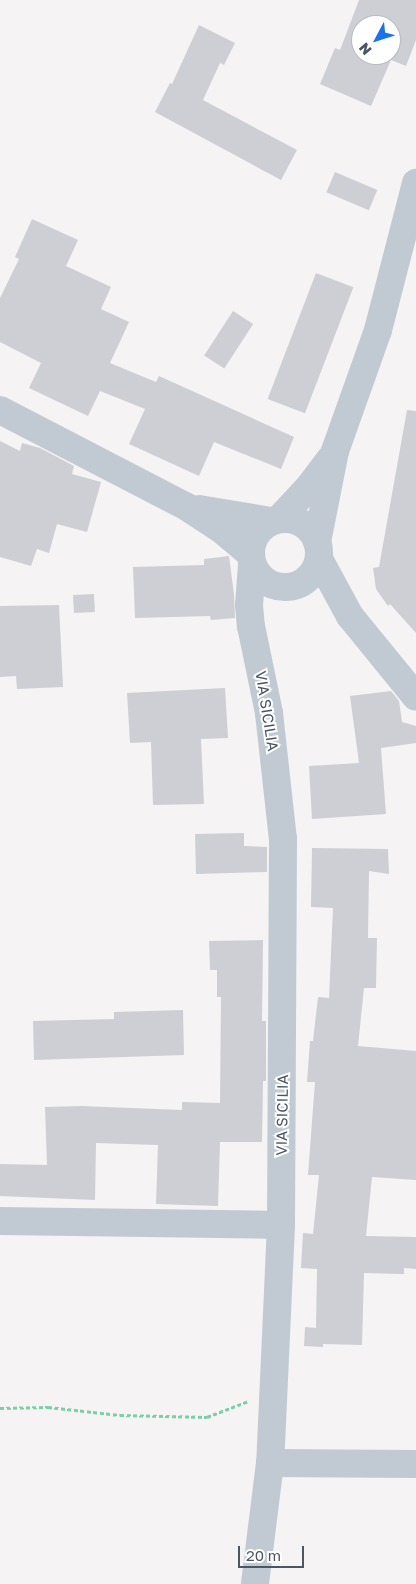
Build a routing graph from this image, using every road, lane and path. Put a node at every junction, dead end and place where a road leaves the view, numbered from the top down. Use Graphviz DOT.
graph roads {
  1 [pos="416,183"];
  2 [pos="0,410"];
  3 [pos="335,450"];
  4 [pos="187,507"];
  5 [pos="275,520"];
  6 [pos="318,550"];
  7 [pos="252,560"];
  8 [pos="295,586"];
  9 [pos="350,616"];
  10 [pos="256,648"];
  11 [pos="416,697"];
  12 [pos="0,1221"];
  13 [pos="281,1225"];
  14 [pos="273,1392"];
  15 [pos="0,1408"];
  16 [pos="270,1463"];
  17 [pos="416,1464"];
  18 [pos="255,1584"];
  1 -- 3 [label="street"];
  2 -- 4 [label="street"];
  3 -- 5 [label="street"];
  3 -- 6 [label="street"];
  4 -- 5 [label="street"];
  4 -- 7 [label="street"];
  5 -- 6 [label="street"];
  5 -- 7 [label="street"];
  6 -- 8 [label="street"];
  6 -- 9 [label="street"];
  7 -- 8 [label="street"];
  7 -- 10 [label="street, VIA SICILIA"];
  8 -- 9 [label="street"];
  8 -- 10 [label="street, VIA SICILIA"];
  9 -- 11 [label="street"];
  10 -- 13 [label="street, VIA SICILIA"];
  12 -- 13 [label="street"];
  13 -- 14 [label="street, VIA SICILIA"];
  14 -- 15 [label="path"];
  14 -- 16 [label="street, VIA SICILIA"];
  16 -- 17 [label="street"];
  16 -- 18 [label="street, VIA SICILIA"];
}
